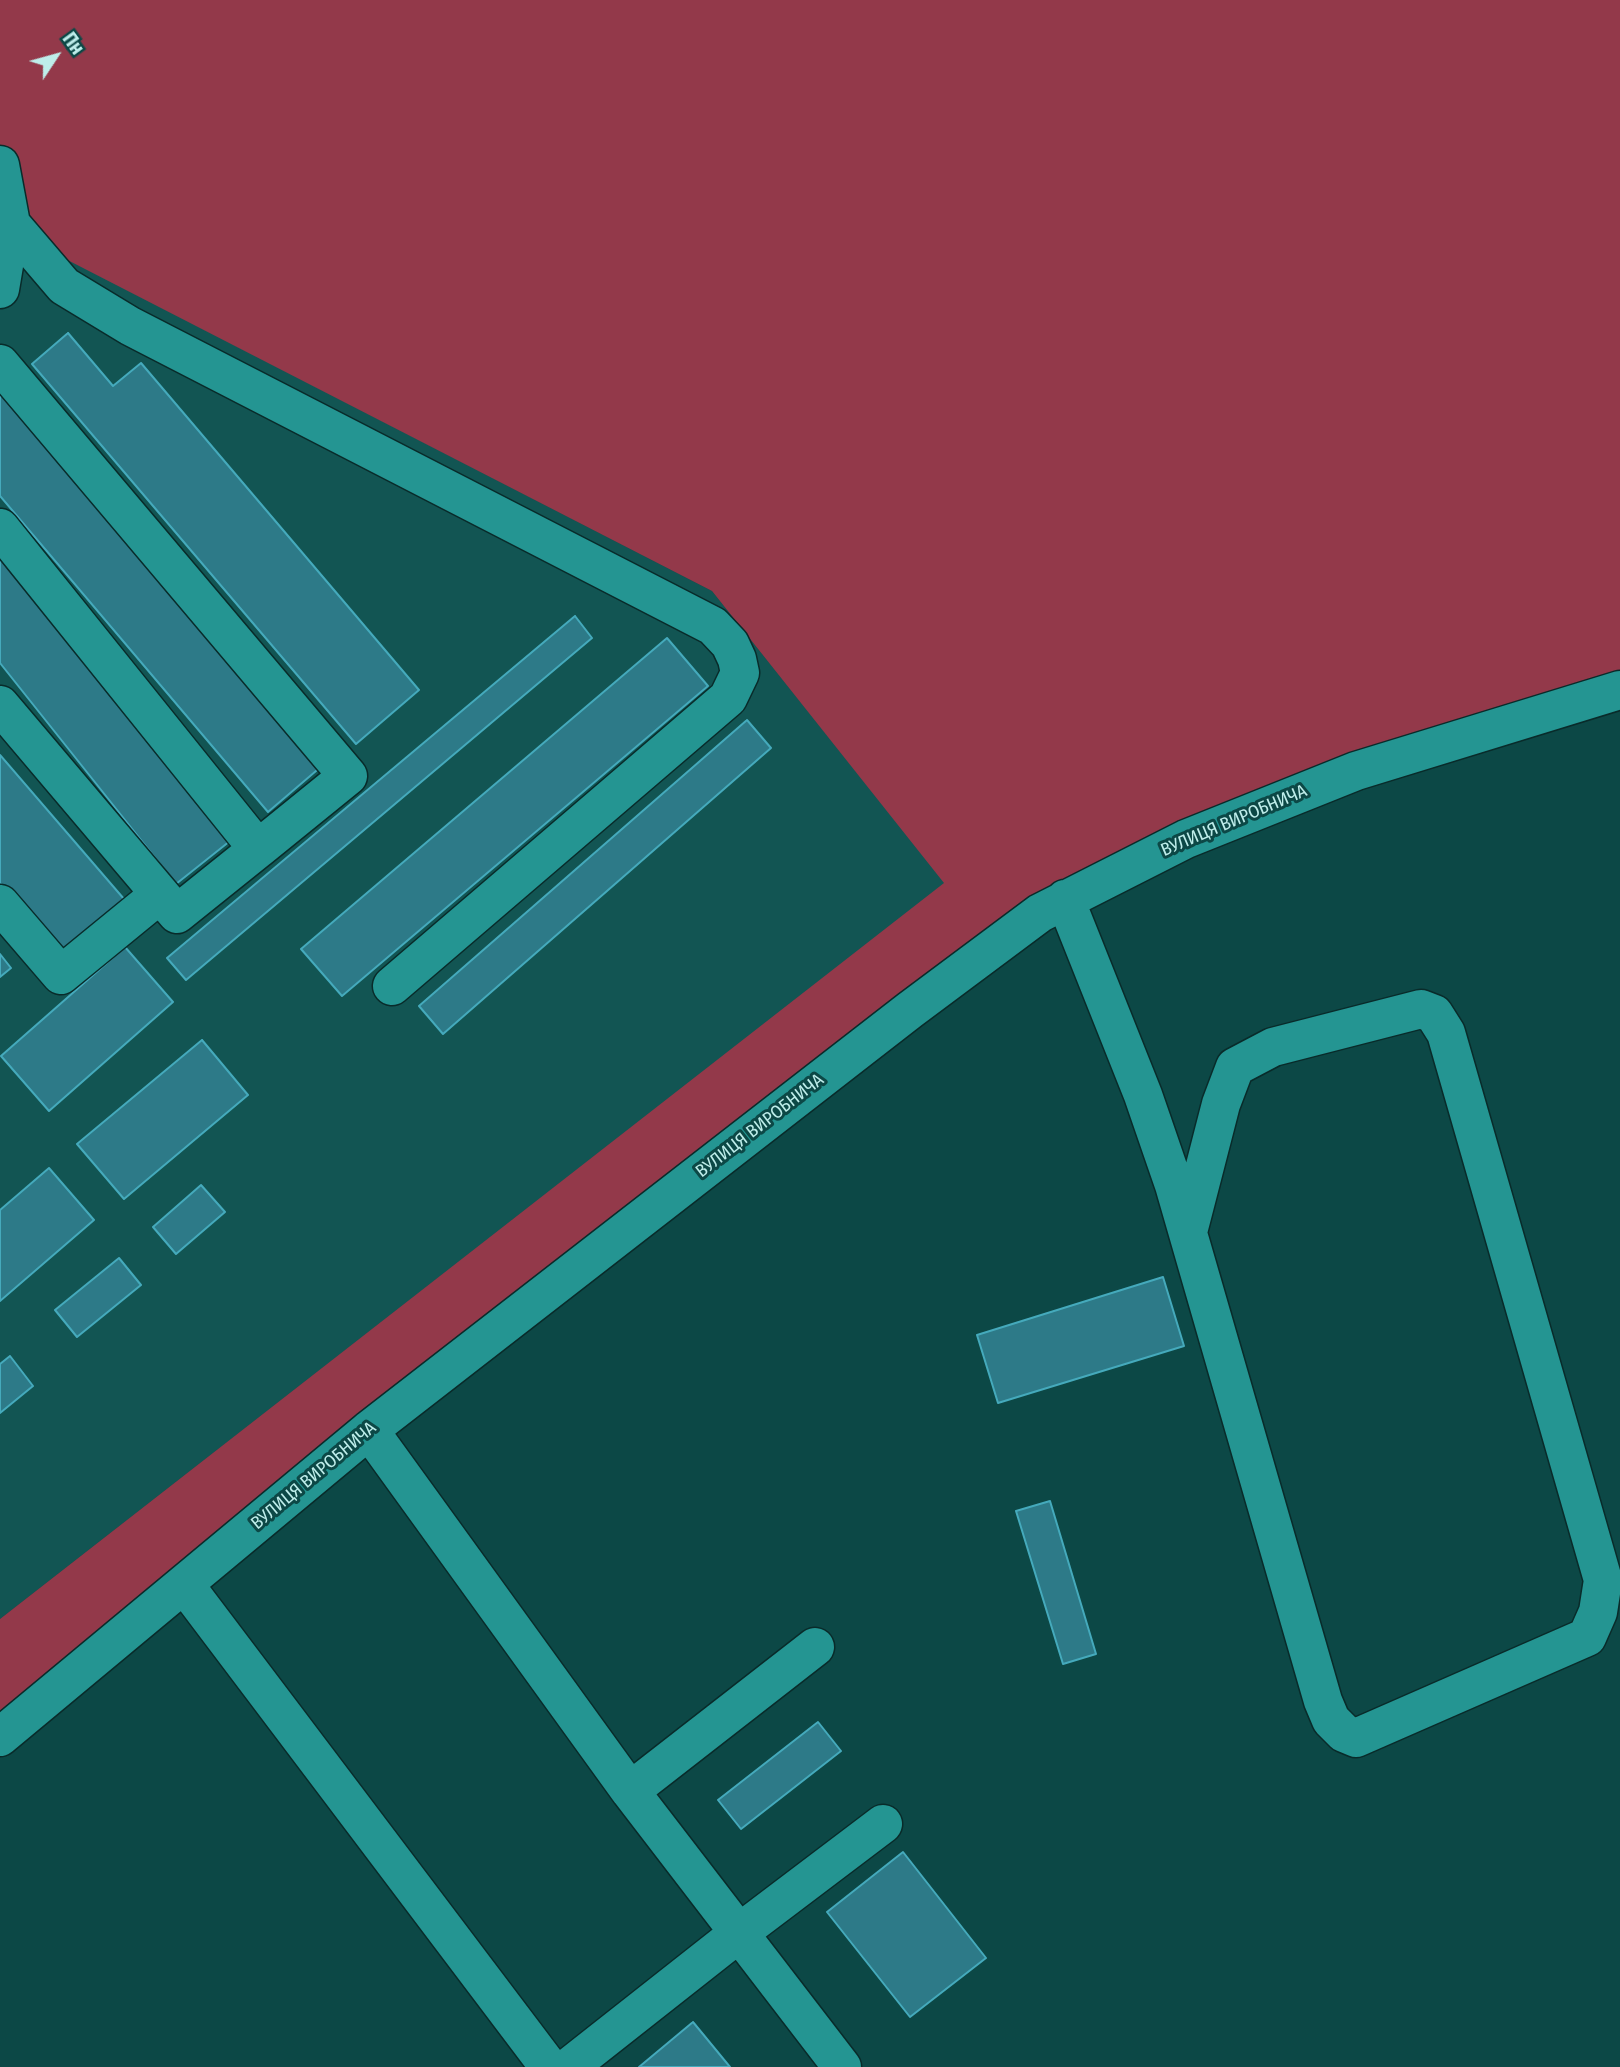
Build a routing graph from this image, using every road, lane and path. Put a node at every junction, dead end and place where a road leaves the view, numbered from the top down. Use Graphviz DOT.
graph roads {
  1 [pos="0,165"];
  2 [pos="11,224"];
  3 [pos="0,289"];
  4 [pos="0,364"];
  5 [pos="0,528"];
  6 [pos="1620,690"];
  7 [pos="0,705"];
  8 [pos="258,849"];
  9 [pos="160,894"];
  10 [pos="1065,899"];
  11 [pos="0,904"];
  12 [pos="393,986"];
  13 [pos="1188,1233"];
  14 [pos="369,1430"];
  15 [pos="184,1584"];
  16 [pos="815,1647"];
  17 [pos="0,1737"];
  18 [pos="630,1791"];
  19 [pos="883,1824"];
  20 [pos="739,1933"];
  21 [pos="549,2067"];
  22 [pos="569,2067"];
  23 [pos="842,2067"];
  1 -- 2 [label="street"];
  2 -- 3 [label="street"];
  2 -- 12 [label="street"];
  4 -- 8 [label="street"];
  5 -- 8 [label="street"];
  6 -- 10 [label="street, ВУЛИЦЯ ВИРОБНИЧА"];
  7 -- 9 [label="street"];
  8 -- 9 [label="street"];
  9 -- 11 [label="street"];
  10 -- 13 [label="street"];
  10 -- 14 [label="street, ВУЛИЦЯ ВИРОБНИЧА"];
  13 -- 13 [label="street"];
  14 -- 15 [label="street, ВУЛИЦЯ ВИРОБНИЧА"];
  14 -- 18 [label="street"];
  15 -- 17 [label="street, ВУЛИЦЯ ВИРОБНИЧА"];
  15 -- 21 [label="street"];
  16 -- 18 [label="street"];
  18 -- 20 [label="street"];
  19 -- 20 [label="street"];
  20 -- 22 [label="street"];
  20 -- 23 [label="street"];
}
